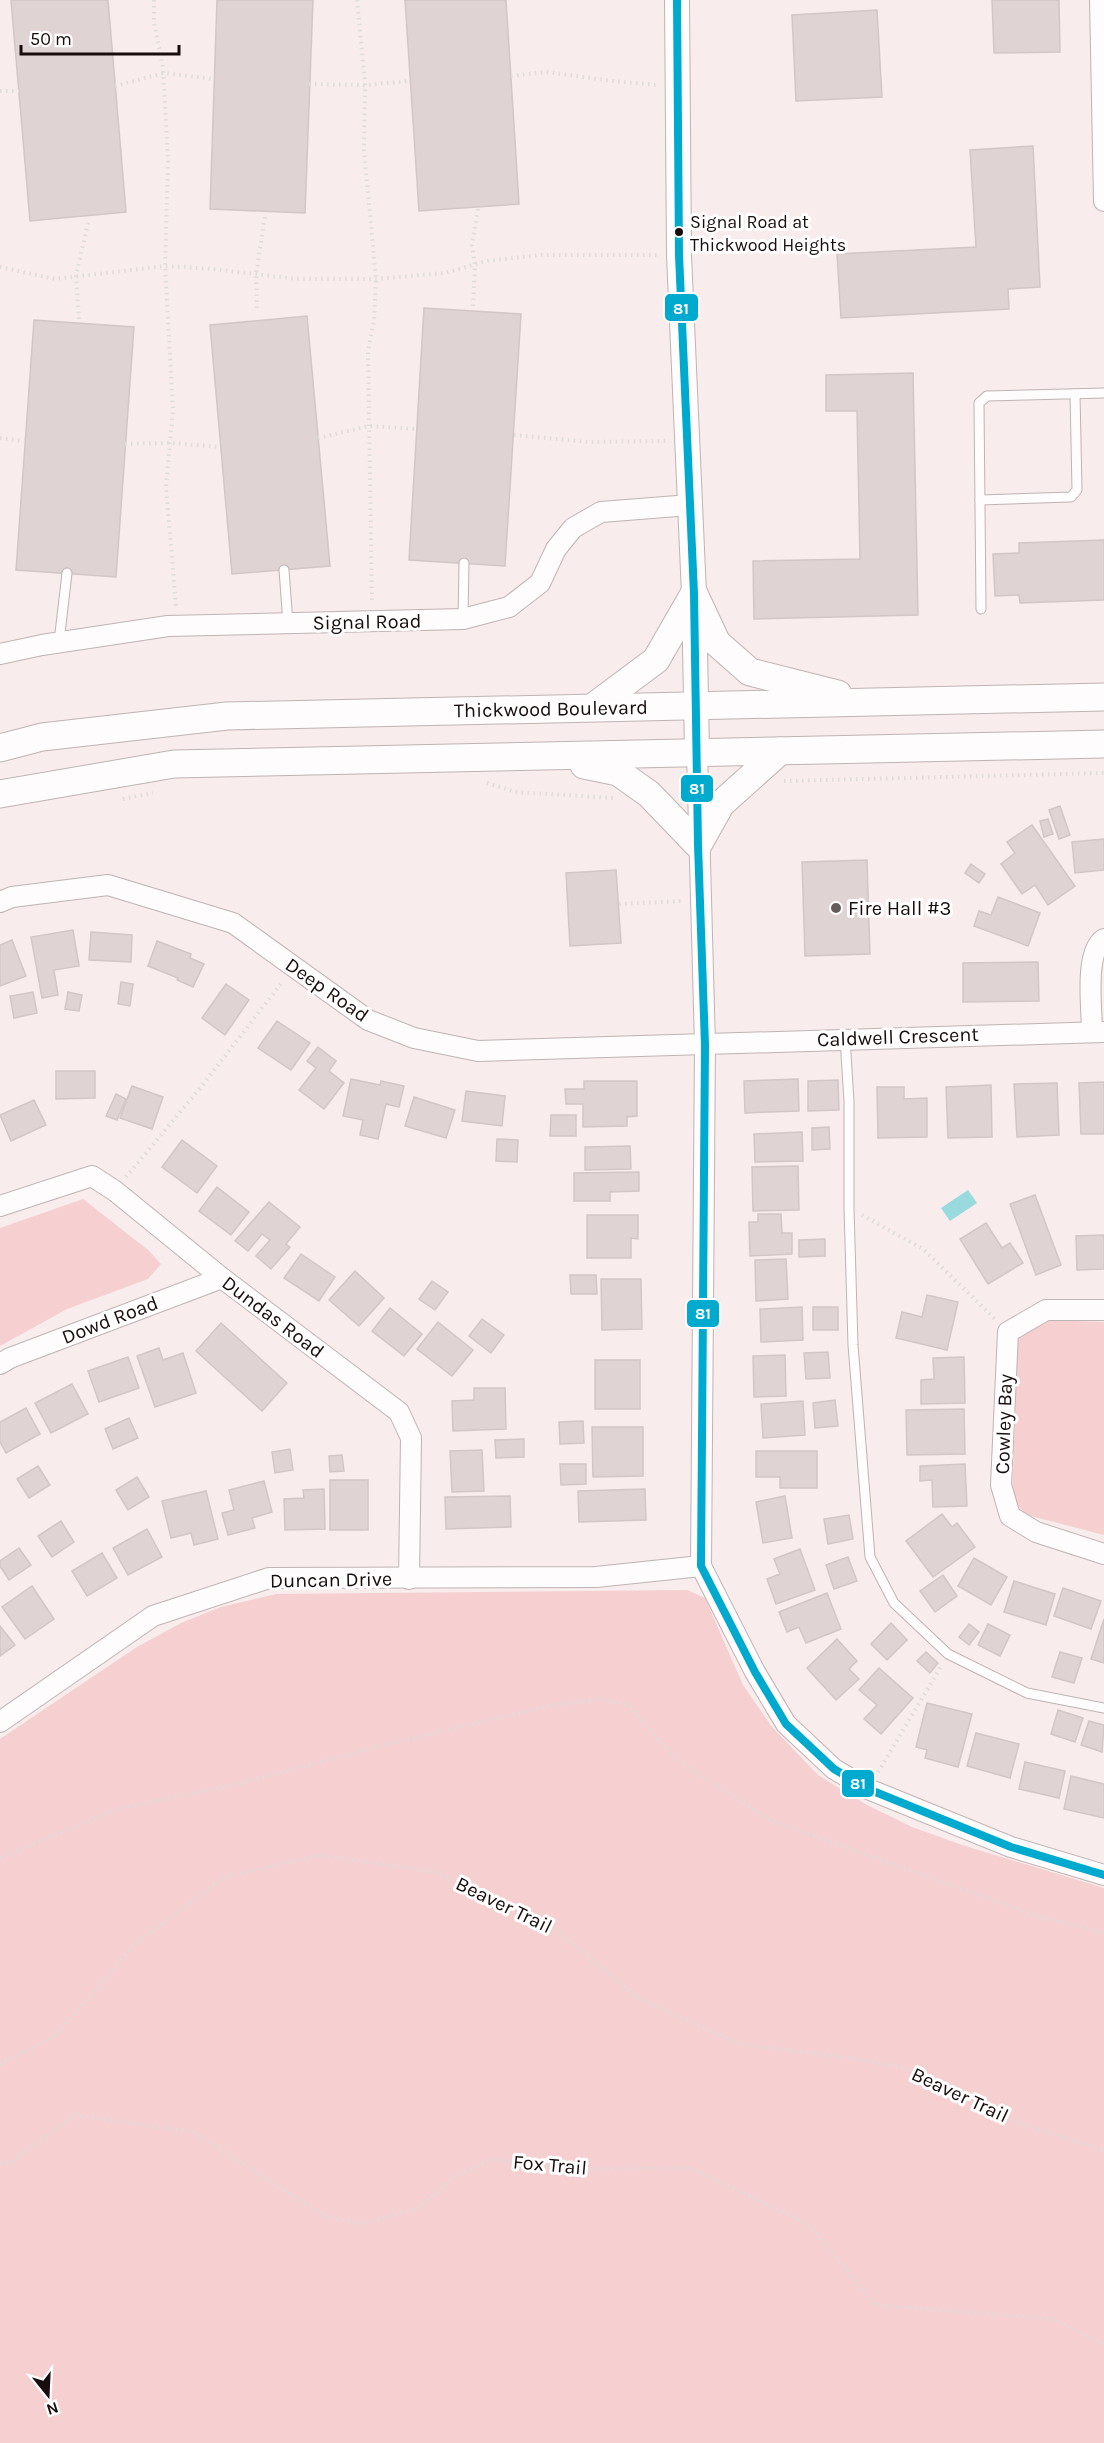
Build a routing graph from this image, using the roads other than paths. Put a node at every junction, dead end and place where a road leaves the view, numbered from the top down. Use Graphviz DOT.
graph roads {
  1 [pos="677,0"];
  2 [pos="1100,0"];
  3 [pos="1102,95"];
  4 [pos="1104,201"];
  5 [pos="1104,393"];
  6 [pos="1075,394"];
  7 [pos="980,500"];
  8 [pos="690,505"];
  9 [pos="464,563"];
  10 [pos="284,570"];
  11 [pos="67,573"];
  12 [pos="694,594"];
  13 [pos="981,609"];
  14 [pos="463,620"];
  15 [pos="288,623"];
  16 [pos="59,642"];
  17 [pos="0,654"];
  18 [pos="1104,697"];
  19 [pos="869,702"];
  20 [pos="695,706"];
  21 [pos="593,707"];
  22 [pos="1104,744"];
  23 [pos="0,748"];
  24 [pos="780,751"];
  25 [pos="697,752"];
  26 [pos="546,756"];
  27 [pos="0,794"];
  28 [pos="698,845"];
  29 [pos="0,902"];
  30 [pos="1104,939"];
  31 [pos="1098,1032"];
  32 [pos="845,1038"];
  33 [pos="705,1045"];
  34 [pos="0,1206"];
  35 [pos="222,1278"];
  36 [pos="1104,1310"];
  37 [pos="0,1364"];
  38 [pos="1104,1554"];
  39 [pos="701,1566"];
  40 [pos="409,1579"];
  41 [pos="1104,1708"];
  42 [pos="0,1722"];
  43 [pos="1104,1875"];
  1 -- 8 [label="street"];
  2 -- 3 [label="street"];
  3 -- 4 [label="street"];
  5 -- 6 [label="lane"];
  6 -- 7 [label="lane"];
  6 -- 7 [label="lane"];
  7 -- 13 [label="lane"];
  8 -- 12 [label="street"];
  8 -- 14 [label="street, Signal Road"];
  9 -- 14 [label="lane"];
  10 -- 15 [label="lane"];
  11 -- 16 [label="lane"];
  12 -- 19 [label="main road"];
  12 -- 20 [label="street"];
  12 -- 21 [label="main road"];
  14 -- 15 [label="street, Signal Road"];
  15 -- 16 [label="street, Signal Road"];
  16 -- 17 [label="street, Signal Road"];
  18 -- 19 [label="main road, Thickwood Boulevard"];
  19 -- 20 [label="main road, Thickwood Boulevard"];
  20 -- 21 [label="main road, Thickwood Boulevard"];
  20 -- 25 [label="street"];
  21 -- 23 [label="main road, Thickwood Boulevard"];
  22 -- 24 [label="main road"];
  24 -- 25 [label="main road"];
  24 -- 28 [label="main road"];
  25 -- 26 [label="main road"];
  25 -- 28 [label="street"];
  26 -- 27 [label="main road"];
  26 -- 28 [label="main road"];
  28 -- 33 [label="street"];
  29 -- 33 [label="street, Deep Road"];
  30 -- 31 [label="street, Caldwell Crescent"];
  31 -- 32 [label="street, Caldwell Crescent"];
  32 -- 33 [label="street, Caldwell Crescent"];
  32 -- 41 [label="lane"];
  33 -- 39 [label="street"];
  34 -- 35 [label="street, Dundas Road"];
  35 -- 37 [label="street, Dowd Road"];
  35 -- 40 [label="street, Dundas Road"];
  36 -- 38 [label="street, Cowley Bay"];
  39 -- 40 [label="street, Duncan Drive"];
  39 -- 43 [label="street"];
  40 -- 42 [label="street, Duncan Drive"];
}
